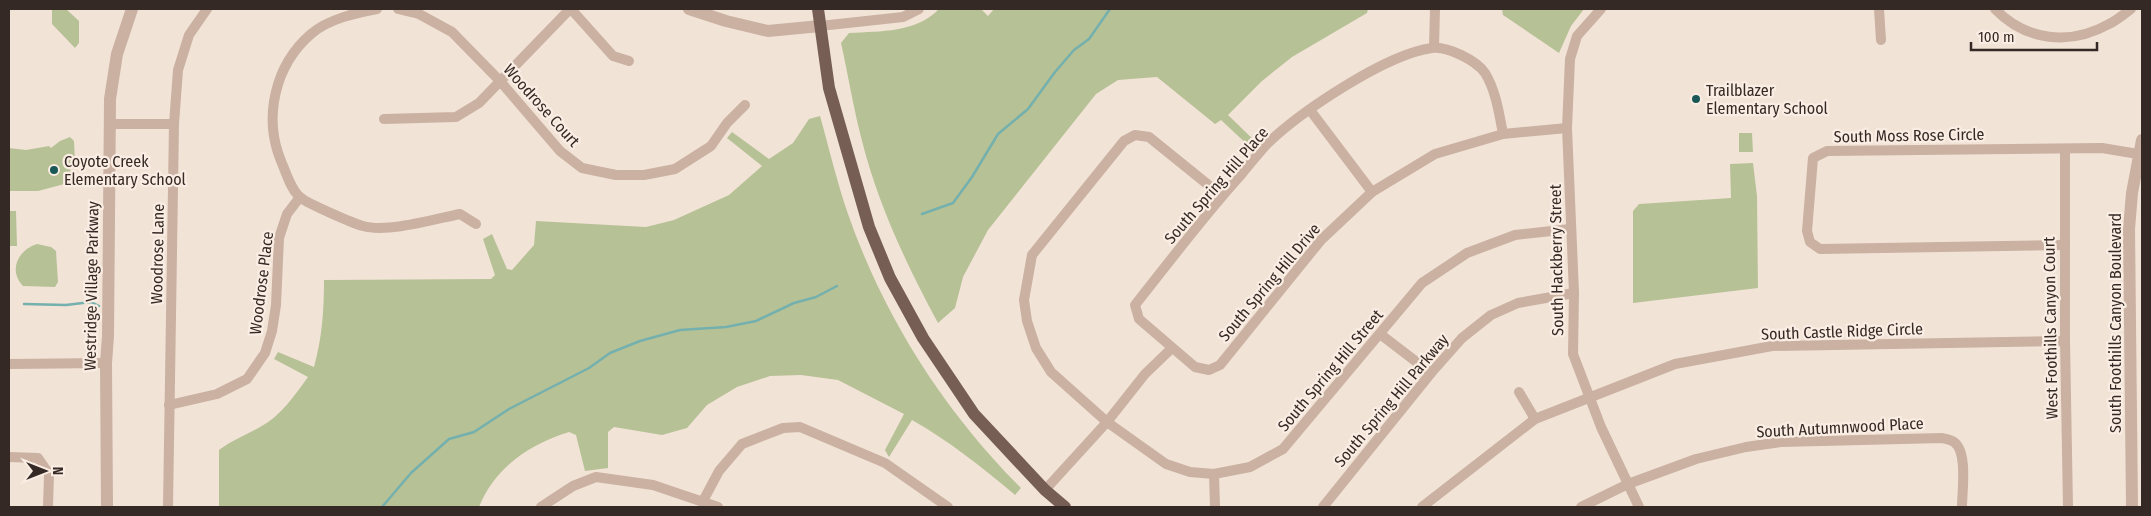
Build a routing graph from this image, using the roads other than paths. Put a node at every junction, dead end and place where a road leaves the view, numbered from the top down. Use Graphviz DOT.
graph roads {
  1 [pos="132,9"];
  2 [pos="207,9"];
  3 [pos="378,9"];
  4 [pos="398,9"];
  5 [pos="571,9"];
  6 [pos="689,9"];
  7 [pos="818,9"];
  8 [pos="920,9"];
  9 [pos="1435,9"];
  10 [pos="1601,9"];
  11 [pos="1879,9"];
  12 [pos="1995,9"];
  13 [pos="2131,9"];
  14 [pos="820,26"];
  15 [pos="1880,40"];
  16 [pos="1434,47"];
  17 [pos="629,61"];
  18 [pos="500,81"];
  19 [pos="745,105"];
  20 [pos="1310,110"];
  21 [pos="384,119"];
  22 [pos="110,124"];
  23 [pos="174,124"];
  24 [pos="1567,128"];
  25 [pos="1503,134"];
  26 [pos="2142,140"];
  27 [pos="2065,149"];
  28 [pos="2138,154"];
  29 [pos="1372,192"];
  30 [pos="1222,196"];
  31 [pos="300,197"];
  32 [pos="476,224"];
  33 [pos="1570,230"];
  34 [pos="2065,245"];
  35 [pos="1574,293"];
  36 [pos="1380,334"];
  37 [pos="2065,341"];
  38 [pos="1172,348"];
  39 [pos="106,363"];
  40 [pos="9,364"];
  41 [pos="1431,373"];
  42 [pos="1519,392"];
  43 [pos="1590,396"];
  44 [pos="169,405"];
  45 [pos="1535,419"];
  46 [pos="1107,422"];
  47 [pos="2137,431"];
  48 [pos="9,457"];
  49 [pos="1214,474"];
  50 [pos="1628,484"];
  51 [pos="1045,490"];
  52 [pos="703,501"];
  53 [pos="48,507"];
  54 [pos="107,507"];
  55 [pos="168,507"];
  56 [pos="541,507"];
  57 [pos="718,507"];
  58 [pos="948,507"];
  59 [pos="1065,507"];
  60 [pos="1215,507"];
  61 [pos="1323,507"];
  62 [pos="1422,507"];
  63 [pos="1581,507"];
  64 [pos="1639,507"];
  65 [pos="1962,507"];
  66 [pos="2068,507"];
  67 [pos="2132,507"];
  1 -- 22 [label="street, Westridge Village Parkway"];
  2 -- 23 [label="street, Woodrose Lane"];
  3 -- 31 [label="street"];
  4 -- 18 [label="street, Woodrose Court"];
  5 -- 17 [label="street"];
  5 -- 18 [label="street"];
  6 -- 14 [label="street"];
  7 -- 14 [label="main road"];
  8 -- 14 [label="street"];
  9 -- 16 [label="street"];
  10 -- 24 [label="street, South Hackberry Street"];
  11 -- 15 [label="street"];
  12 -- 13 [label="street"];
  14 -- 51 [label="main road"];
  16 -- 20 [label="street, South Spring Hill Place"];
  16 -- 25 [label="street"];
  18 -- 19 [label="street, Woodrose Court"];
  18 -- 21 [label="street"];
  20 -- 29 [label="street"];
  20 -- 30 [label="street, South Spring Hill Place"];
  22 -- 23 [label="street"];
  22 -- 39 [label="street, Westridge Village Parkway"];
  23 -- 44 [label="street, Woodrose Lane"];
  24 -- 25 [label="street, South Spring Hill Drive"];
  24 -- 33 [label="street, South Hackberry Street"];
  25 -- 29 [label="street, South Spring Hill Drive"];
  26 -- 28 [label="street, South Foothills Canyon Boulevard"];
  27 -- 28 [label="street, South Moss Rose Circle"];
  27 -- 34 [label="street, West Foothills Canyon Court"];
  27 -- 34 [label="street, South Moss Rose Circle"];
  28 -- 47 [label="street, South Foothills Canyon Boulevard"];
  29 -- 38 [label="street, South Spring Hill Drive"];
  30 -- 38 [label="street, South Spring Hill Place"];
  30 -- 46 [label="street, South Spring Hill Street"];
  31 -- 32 [label="street"];
  31 -- 44 [label="street, Woodrose Place"];
  33 -- 35 [label="street, South Hackberry Street"];
  33 -- 36 [label="street, South Spring Hill Street"];
  34 -- 37 [label="street, West Foothills Canyon Court"];
  35 -- 41 [label="street, South Spring Hill Parkway"];
  35 -- 43 [label="street, South Hackberry Street"];
  36 -- 41 [label="street"];
  36 -- 49 [label="street, South Spring Hill Street"];
  37 -- 43 [label="street, South Castle Ridge Circle"];
  37 -- 66 [label="street, West Foothills Canyon Court"];
  38 -- 46 [label="street"];
  39 -- 40 [label="street"];
  39 -- 54 [label="street, Westridge Village Parkway"];
  41 -- 61 [label="street, South Spring Hill Parkway"];
  42 -- 45 [label="street"];
  43 -- 45 [label="street, South Castle Ridge Circle"];
  43 -- 50 [label="street, South Hackberry Street"];
  44 -- 55 [label="street, Woodrose Lane"];
  45 -- 62 [label="street, South Castle Ridge Circle"];
  46 -- 49 [label="street, South Spring Hill Street"];
  46 -- 51 [label="street"];
  47 -- 67 [label="street, South Foothills Canyon Boulevard"];
  48 -- 53 [label="street"];
  49 -- 60 [label="street"];
  50 -- 63 [label="street, South Autumnwood Place"];
  50 -- 64 [label="street, South Hackberry Street"];
  50 -- 65 [label="street, South Autumnwood Place"];
  51 -- 59 [label="main road"];
  52 -- 56 [label="street"];
  52 -- 57 [label="street"];
  52 -- 58 [label="street"];
}
